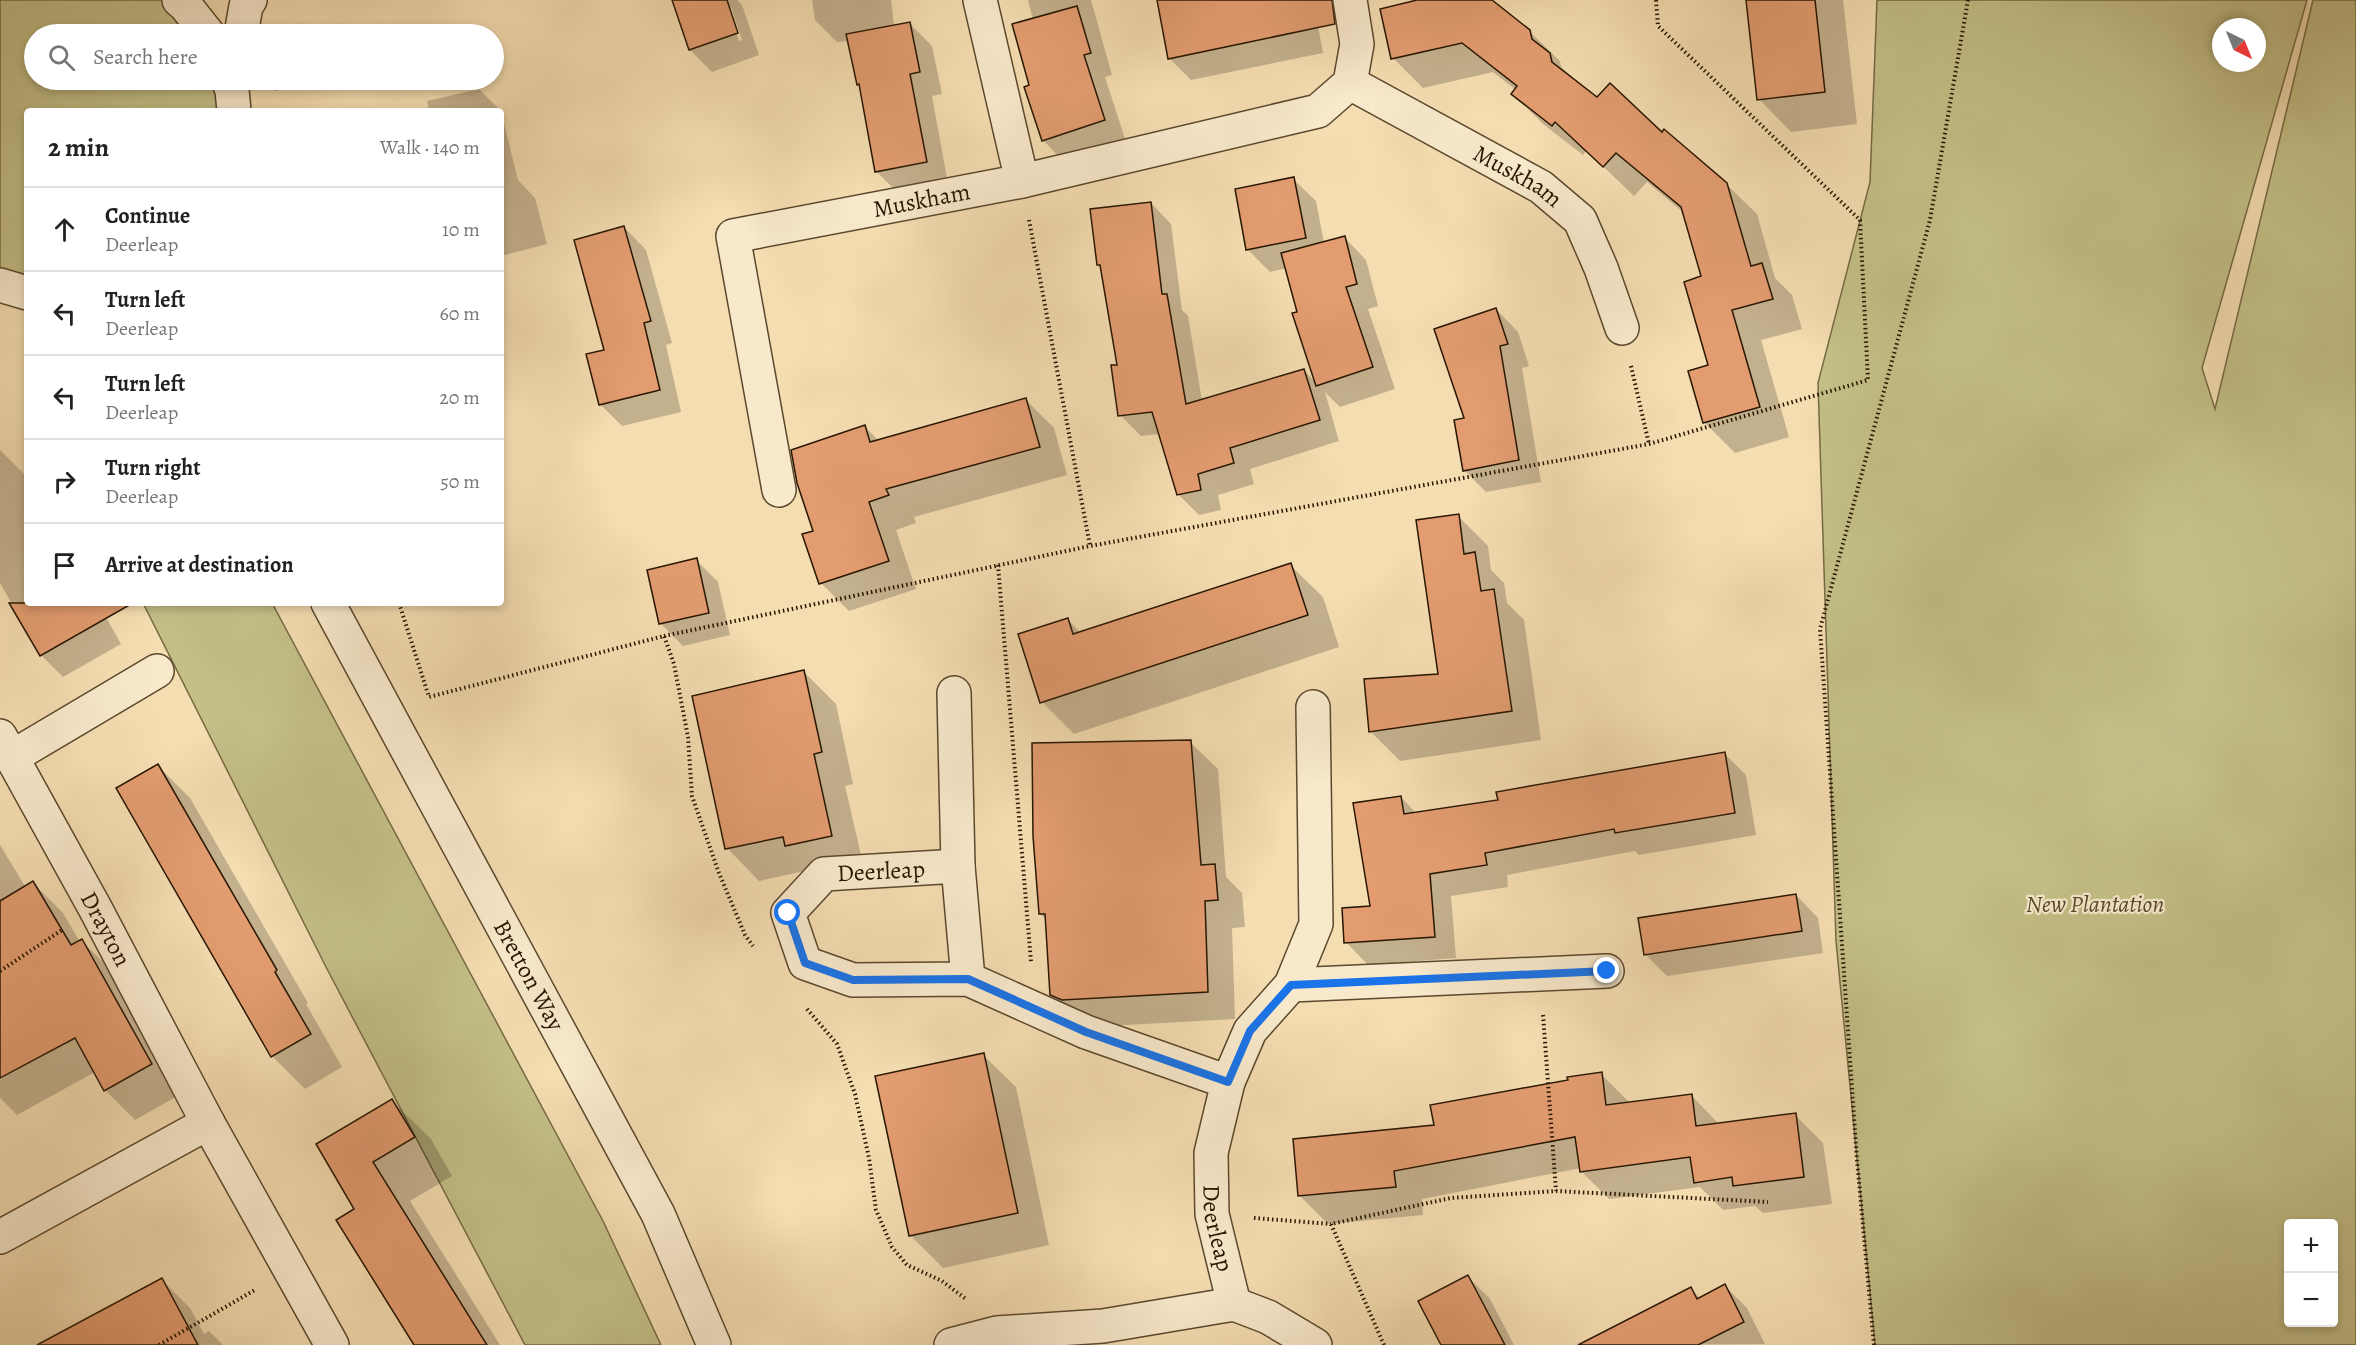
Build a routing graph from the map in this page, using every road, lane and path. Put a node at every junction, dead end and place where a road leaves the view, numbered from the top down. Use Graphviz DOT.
graph roads {
  1 [pos="179,0"];
  2 [pos="250,0"];
  3 [pos="980,0"];
  4 [pos="1350,0"];
  5 [pos="1656,0"];
  6 [pos="1968,0"];
  7 [pos="200,24"];
  8 [pos="243,24"];
  9 [pos="1350,83"];
  10 [pos="1022,181"];
  11 [pos="1622,328"];
  12 [pos="1650,444"];
  13 [pos="779,490"];
  14 [pos="1090,546"];
  15 [pos="998,565"];
  16 [pos="331,606"];
  17 [pos="400,606"];
  18 [pos="664,636"];
  19 [pos="157,671"];
  20 [pos="954,693"];
  21 [pos="1313,707"];
  22 [pos="6,747"];
  23 [pos="958,866"];
  24 [pos="95,908"];
  25 [pos="759,953"];
  26 [pos="0,971"];
  27 [pos="1607,971"];
  28 [pos="1539,974"];
  29 [pos="968,979"];
  30 [pos="1291,985"];
  31 [pos="802,1003"];
  32 [pos="1035,1009"];
  33 [pos="1228,1082"];
  34 [pos="208,1123"];
  35 [pos="1556,1191"];
  36 [pos="1768,1202"];
  37 [pos="1212,1214"];
  38 [pos="1331,1224"];
  39 [pos="1,1234"];
  40 [pos="290,1271"];
  41 [pos="1234,1304"];
  42 [pos="997,1333"];
  43 [pos="159,1345"];
  44 [pos="332,1345"];
  45 [pos="714,1345"];
  46 [pos="951,1345"];
  47 [pos="1316,1345"];
  48 [pos="1384,1345"];
  49 [pos="1874,1345"];
  1 -- 7 [label="street"];
  2 -- 8 [label="street"];
  3 -- 10 [label="street"];
  4 -- 9 [label="street"];
  5 -- 12 [label="path"];
  6 -- 49 [label="path"];
  9 -- 10 [label="street, Muskham"];
  9 -- 11 [label="street, Muskham"];
  10 -- 13 [label="street, Muskham"];
  10 -- 14 [label="path"];
  11 -- 12 [label="path"];
  12 -- 14 [label="path"];
  14 -- 15 [label="path"];
  15 -- 18 [label="path"];
  15 -- 32 [label="path"];
  16 -- 45 [label="street, Bretton Way"];
  17 -- 18 [label="path"];
  18 -- 25 [label="path"];
  19 -- 22 [label="street"];
  20 -- 23 [label="street, Deerleap"];
  21 -- 30 [label="street, Deerleap"];
  22 -- 24 [label="street, Drayton"];
  23 -- 29 [label="street, Deerleap"];
  23 -- 29 [label="street, Deerleap"];
  24 -- 26 [label="path"];
  24 -- 34 [label="street, Drayton"];
  27 -- 28 [label="street"];
  28 -- 30 [label="street"];
  28 -- 35 [label="path"];
  29 -- 32 [label="street, Deerleap"];
  30 -- 33 [label="street, Deerleap"];
  31 -- 42 [label="path"];
  32 -- 33 [label="street, Deerleap"];
  33 -- 37 [label="street, Deerleap"];
  34 -- 39 [label="street"];
  34 -- 40 [label="street, Drayton"];
  35 -- 36 [label="path"];
  35 -- 38 [label="path"];
  37 -- 38 [label="path"];
  37 -- 41 [label="street, Deerleap"];
  38 -- 48 [label="path"];
  40 -- 43 [label="path"];
  40 -- 44 [label="street, Drayton"];
  41 -- 42 [label="street, Deerleap"];
  41 -- 47 [label="street, Deerleap"];
  42 -- 46 [label="street, Deerleap"];
}
